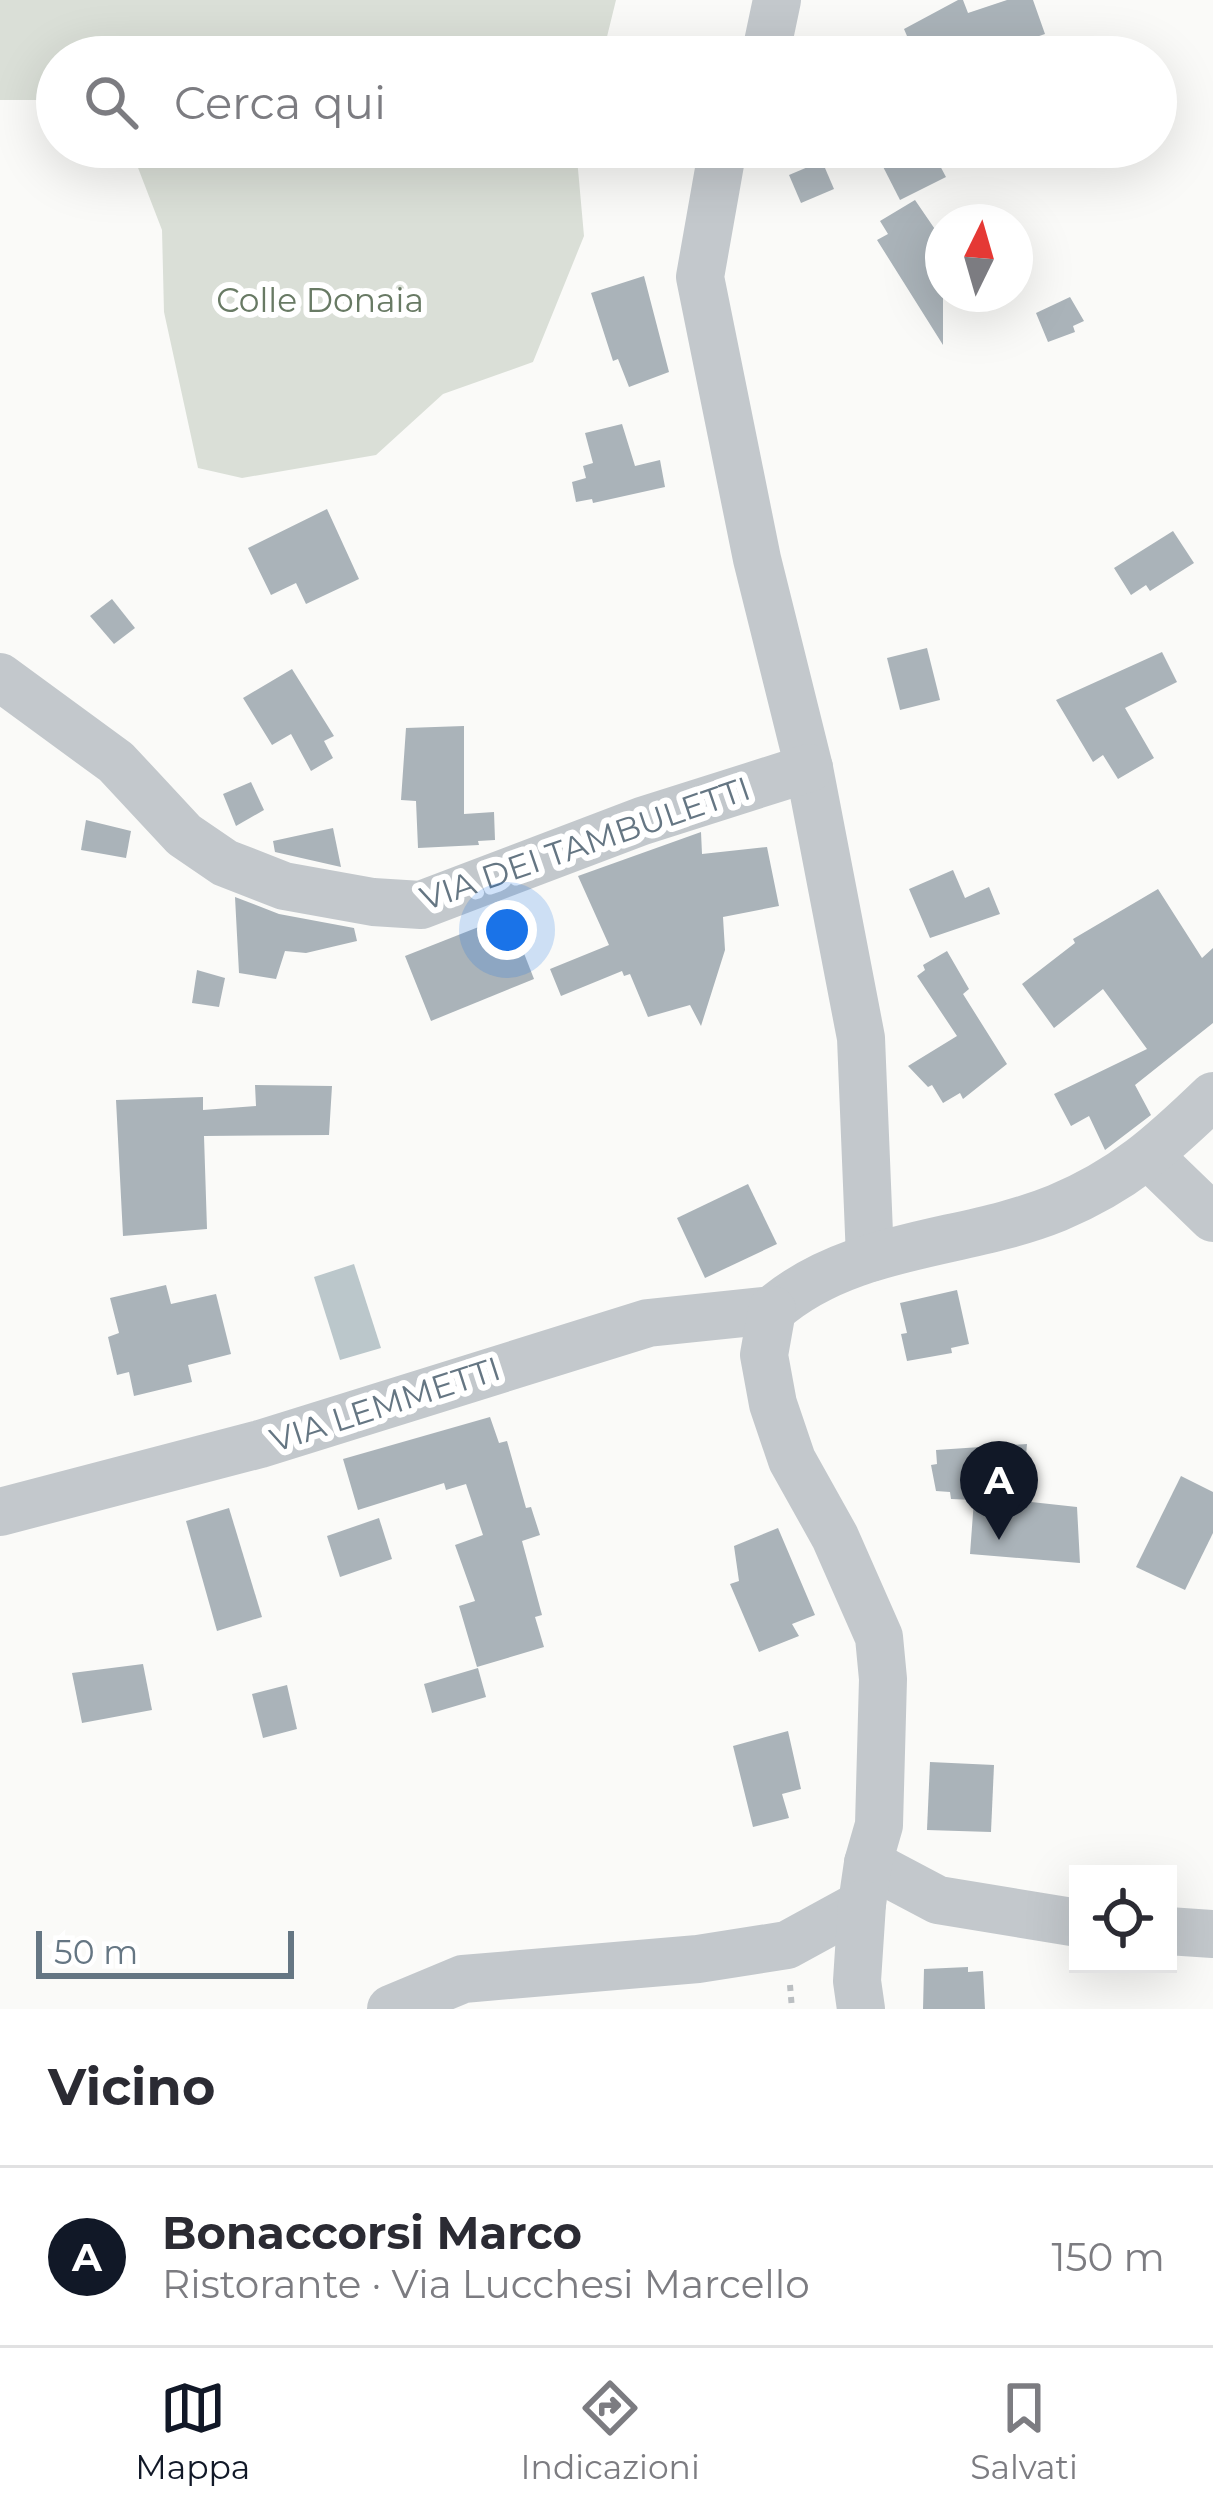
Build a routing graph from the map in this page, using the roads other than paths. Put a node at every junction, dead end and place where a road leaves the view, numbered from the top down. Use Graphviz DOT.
graph roads {
  1 [pos="777,0"];
  2 [pos="769,36"];
  3 [pos="719,168"];
  4 [pos="0,677"];
  5 [pos="809,768"];
  6 [pos="1213,1096"];
  7 [pos="1150,1157"];
  8 [pos="1213,1218"];
  9 [pos="870,1258"];
  10 [pos="772,1310"];
  11 [pos="0,1512"];
  12 [pos="865,1883"];
  13 [pos="1069,1922"];
  14 [pos="1177,1932"];
  15 [pos="1213,1934"];
  16 [pos="391,2009"];
  17 [pos="861,2009"];
  1 -- 2 [label="street"];
  3 -- 5 [label="street"];
  4 -- 5 [label="street, VIA DEI TAMBULETTI"];
  5 -- 9 [label="street"];
  6 -- 7 [label="street"];
  7 -- 8 [label="street"];
  7 -- 9 [label="street"];
  9 -- 10 [label="street"];
  10 -- 11 [label="street, VIA LEMMETTI"];
  10 -- 12 [label="street"];
  12 -- 13 [label="street"];
  12 -- 16 [label="street"];
  12 -- 17 [label="street"];
  14 -- 15 [label="street"];
}
